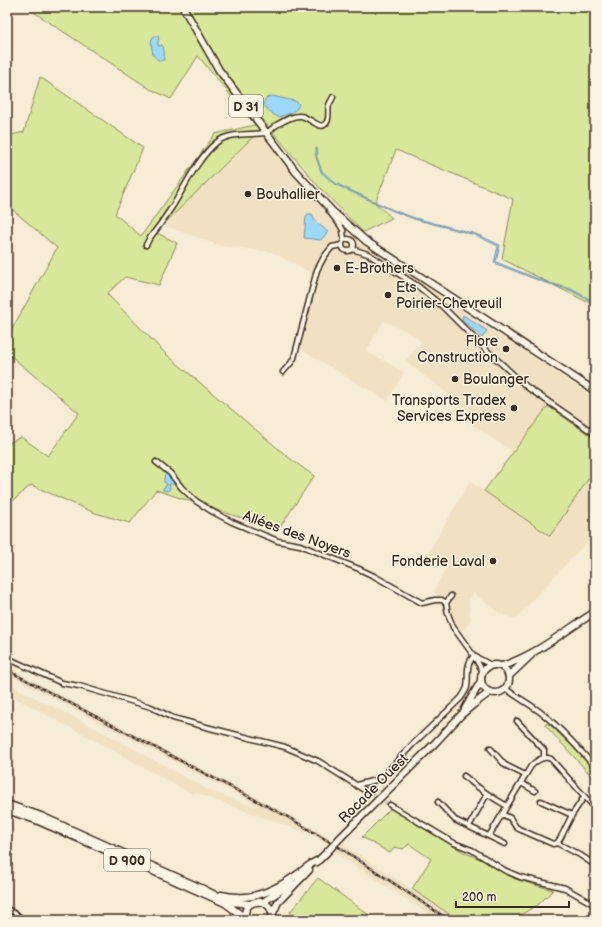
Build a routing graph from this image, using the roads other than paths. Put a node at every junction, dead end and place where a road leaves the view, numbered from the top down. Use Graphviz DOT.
graph roads {
  1 [pos="183,7"];
  2 [pos="333,97"];
  3 [pos="267,133"];
  4 [pos="319,198"];
  5 [pos="344,240"];
  6 [pos="146,245"];
  7 [pos="342,245"];
  8 [pos="352,248"];
  9 [pos="283,372"];
  10 [pos="595,392"];
  11 [pos="595,434"];
  12 [pos="156,462"];
  13 [pos="451,596"];
  14 [pos="446,603"];
  15 [pos="595,612"];
  16 [pos="535,651"];
  17 [pos="474,656"];
  18 [pos="7,658"];
  19 [pos="491,665"];
  20 [pos="502,666"];
  21 [pos="482,672"];
  22 [pos="509,676"];
  23 [pos="481,681"];
  24 [pos="506,689"];
  25 [pos="490,692"];
  26 [pos="461,715"];
  27 [pos="517,721"];
  28 [pos="490,748"];
  29 [pos="544,757"];
  30 [pos="595,767"];
  31 [pos="525,775"];
  32 [pos="464,776"];
  33 [pos="521,783"];
  34 [pos="357,786"];
  35 [pos="535,791"];
  36 [pos="369,793"];
  37 [pos="487,794"];
  38 [pos="584,796"];
  39 [pos="541,801"];
  40 [pos="438,802"];
  41 [pos="7,804"];
  42 [pos="390,805"];
  43 [pos="507,806"];
  44 [pos="595,808"];
  45 [pos="7,810"];
  46 [pos="502,814"];
  47 [pos="572,815"];
  48 [pos="469,826"];
  49 [pos="489,836"];
  50 [pos="557,843"];
  51 [pos="505,844"];
  52 [pos="319,860"];
  53 [pos="595,865"];
  54 [pos="302,877"];
  55 [pos="201,888"];
  56 [pos="263,902"];
  57 [pos="250,904"];
  58 [pos="595,905"];
  59 [pos="7,909"];
  60 [pos="272,913"];
  61 [pos="245,918"];
  62 [pos="24,920"];
  63 [pos="272,920"];
  1 -- 3 [label="main road, D 31"];
  2 -- 3 [label="street"];
  3 -- 4 [label="main road, D 31"];
  3 -- 6 [label="street"];
  4 -- 5 [label="street"];
  4 -- 10 [label="main road, D 31"];
  5 -- 7 [label="street"];
  5 -- 8 [label="street"];
  7 -- 8 [label="street"];
  7 -- 9 [label="street"];
  8 -- 11 [label="street"];
  12 -- 14 [label="street, Allées des Noyers"];
  13 -- 14 [label="street"];
  14 -- 17 [label="street"];
  15 -- 16 [label="main road"];
  16 -- 20 [label="main road"];
  16 -- 22 [label="main road"];
  17 -- 19 [label="street"];
  17 -- 21 [label="street"];
  17 -- 34 [label="street"];
  18 -- 34 [label="street"];
  19 -- 20 [label="main road"];
  19 -- 21 [label="main road"];
  20 -- 22 [label="main road"];
  21 -- 23 [label="main road"];
  22 -- 24 [label="main road"];
  23 -- 25 [label="main road"];
  23 -- 26 [label="main road, Rocade Ouest"];
  24 -- 25 [label="main road"];
  24 -- 30 [label="street"];
  25 -- 26 [label="main road, Rocade Ouest"];
  26 -- 52 [label="main road, Rocade Ouest, bridge"];
  27 -- 29 [label="street"];
  28 -- 31 [label="street"];
  29 -- 31 [label="street"];
  29 -- 38 [label="street"];
  31 -- 33 [label="street"];
  32 -- 37 [label="street"];
  33 -- 35 [label="street"];
  33 -- 43 [label="street"];
  34 -- 36 [label="street"];
  37 -- 43 [label="street"];
  37 -- 48 [label="street"];
  38 -- 44 [label="street"];
  38 -- 47 [label="street"];
  39 -- 47 [label="street"];
  40 -- 48 [label="street"];
  41 -- 55 [label="main road, D 900"];
  42 -- 58 [label="street"];
  43 -- 46 [label="street"];
  45 -- 61 [label="main road, D 900"];
  46 -- 49 [label="street"];
  46 -- 50 [label="street"];
  47 -- 50 [label="street"];
  48 -- 49 [label="street"];
  49 -- 51 [label="street"];
  50 -- 53 [label="street"];
  52 -- 54 [label="main road, Rocade Ouest"];
  52 -- 55 [label="main road"];
  54 -- 56 [label="main road, Rocade Ouest"];
  54 -- 60 [label="main road, Rocade Ouest"];
  55 -- 57 [label="main road, D 900"];
  56 -- 57 [label="main road"];
  56 -- 60 [label="main road"];
  57 -- 61 [label="main road"];
  59 -- 62 [label="street"];
  60 -- 63 [label="main road"];
}
